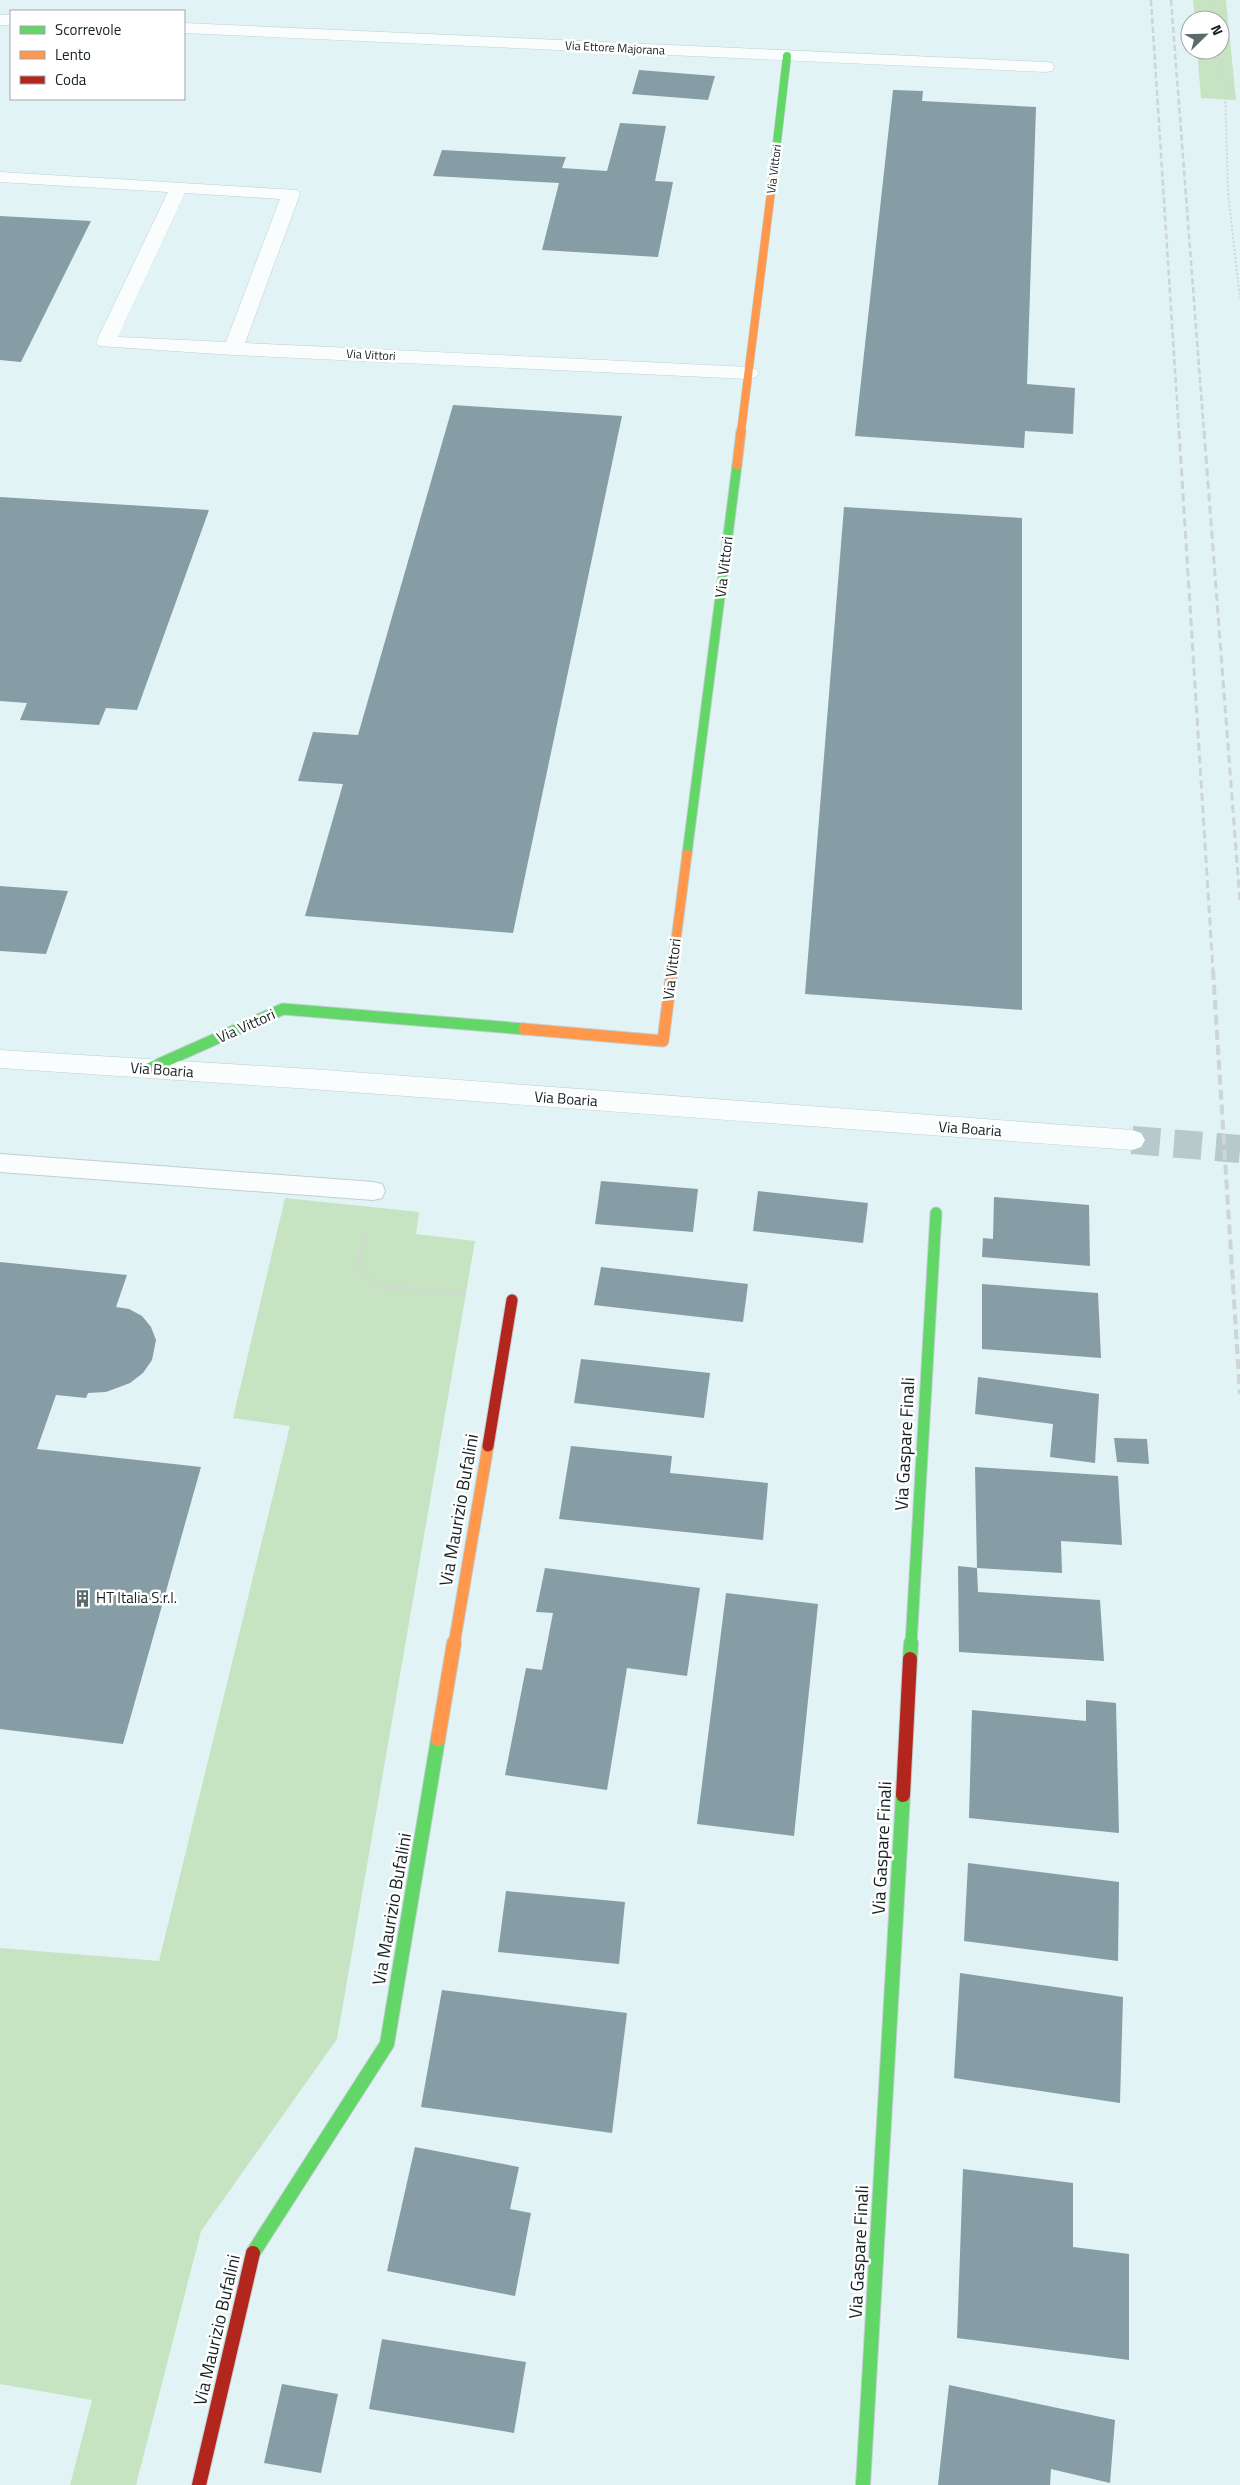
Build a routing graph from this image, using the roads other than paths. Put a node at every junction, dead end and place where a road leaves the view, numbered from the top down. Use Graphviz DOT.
graph roads {
  1 [pos="185,28"];
  2 [pos="787,56"];
  3 [pos="1046,67"];
  4 [pos="0,177"];
  5 [pos="179,187"];
  6 [pos="233,349"];
  7 [pos="750,373"];
  8 [pos="0,1058"];
  9 [pos="148,1069"];
  10 [pos="1132,1140"];
  11 [pos="0,1163"];
  12 [pos="373,1191"];
  13 [pos="936,1213"];
  14 [pos="512,1300"];
  15 [pos="199,2485"];
  16 [pos="863,2485"];
  1 -- 2 [label="street, Via Ettore Majorana"];
  2 -- 3 [label="street, Via Ettore Majorana"];
  2 -- 7 [label="street, Via Vittori"];
  4 -- 5 [label="street"];
  5 -- 6 [label="street"];
  5 -- 6 [label="street, Via Vittori"];
  6 -- 7 [label="street, Via Vittori"];
  7 -- 9 [label="street, Via Vittori"];
  8 -- 9 [label="street, Via Boaria"];
  9 -- 10 [label="street, Via Boaria"];
  11 -- 12 [label="lane"];
  13 -- 16 [label="street, Via Gaspare Finali"];
  14 -- 15 [label="street, Via Maurizio Bufalini"];
}
